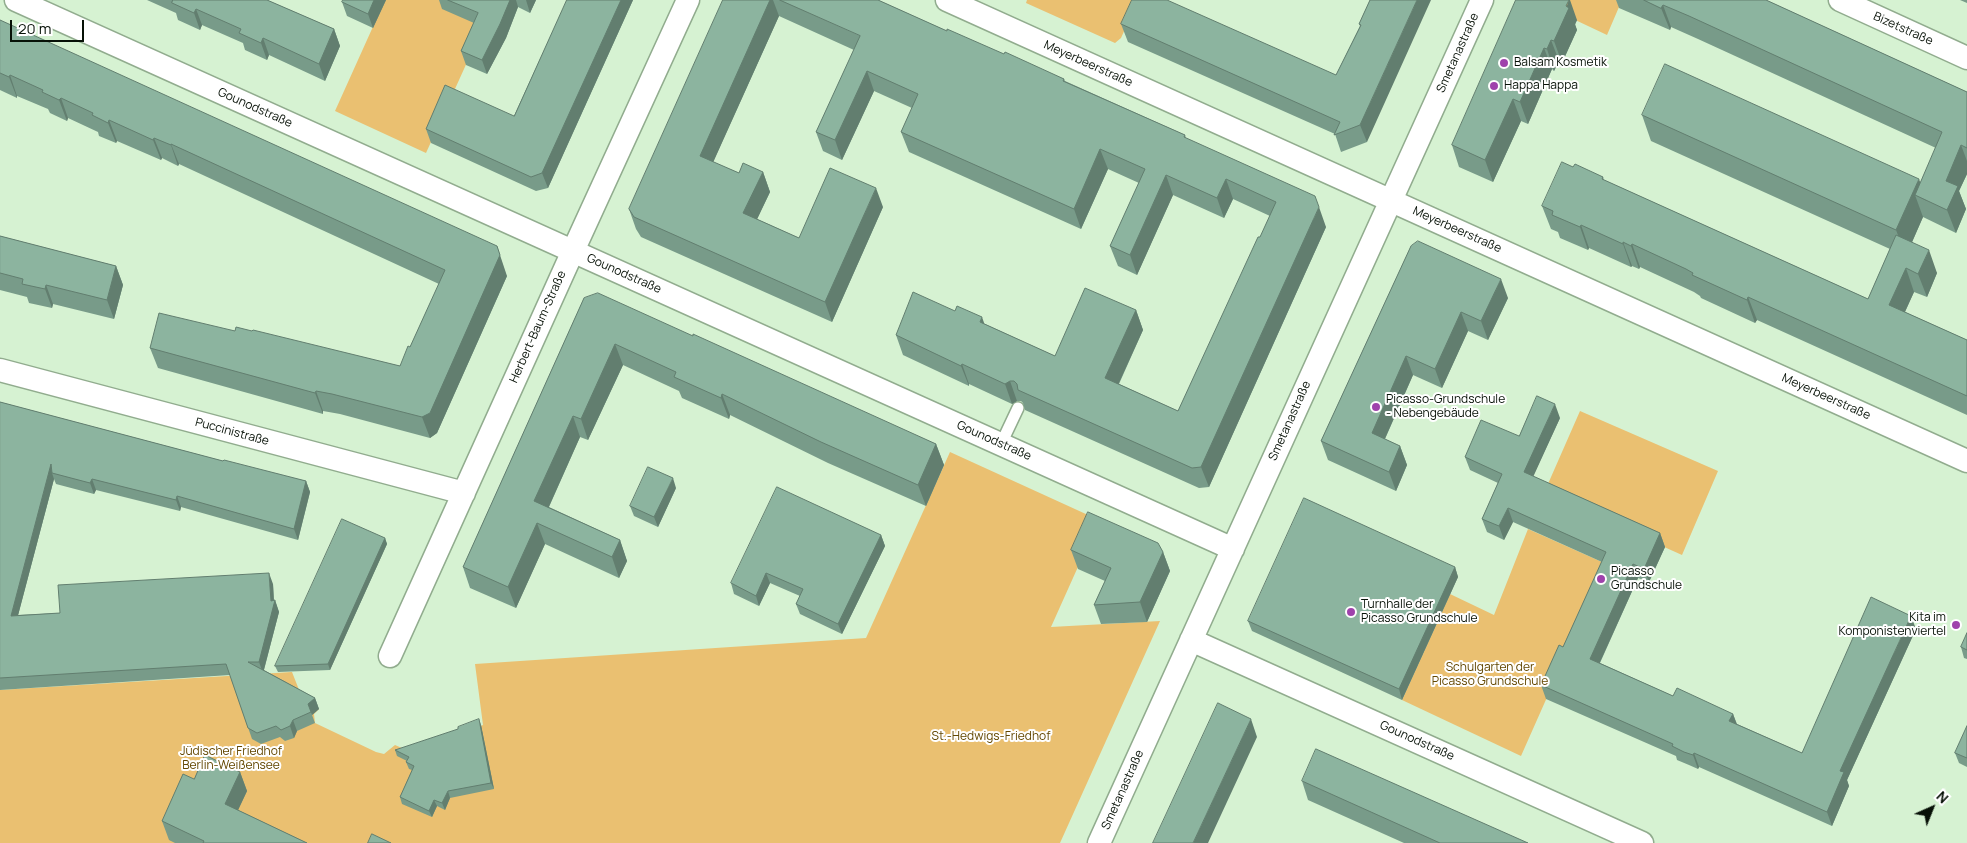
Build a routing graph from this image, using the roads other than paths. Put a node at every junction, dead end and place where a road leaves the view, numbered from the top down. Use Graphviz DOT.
graph roads {
  1 [pos="16,0"];
  2 [pos="688,0"];
  3 [pos="947,0"];
  4 [pos="1482,0"];
  5 [pos="1840,0"];
  6 [pos="1967,58"];
  7 [pos="1391,200"];
  8 [pos="573,251"];
  9 [pos="0,370"];
  10 [pos="1018,408"];
  11 [pos="1001,444"];
  12 [pos="1967,461"];
  13 [pos="464,493"];
  14 [pos="1233,549"];
  15 [pos="1191,640"];
  16 [pos="390,656"];
  17 [pos="1099,843"];
  18 [pos="1642,843"];
  1 -- 8 [label="street, Gounodstraße"];
  2 -- 8 [label="street, Herbert-Baum-Straße"];
  3 -- 7 [label="street, Meyerbeerstraße"];
  4 -- 7 [label="street, Smetanastraße"];
  5 -- 6 [label="street, Bizetstraße"];
  7 -- 12 [label="street, Meyerbeerstraße"];
  7 -- 14 [label="street, Smetanastraße"];
  8 -- 11 [label="street, Gounodstraße"];
  8 -- 13 [label="street, Herbert-Baum-Straße"];
  9 -- 13 [label="street, Puccinistraße"];
  10 -- 11 [label="lane"];
  11 -- 14 [label="street, Gounodstraße"];
  13 -- 16 [label="street, Herbert-Baum-Straße"];
  14 -- 15 [label="street, Smetanastraße"];
  15 -- 17 [label="street, Smetanastraße"];
  15 -- 18 [label="street, Gounodstraße"];
}
